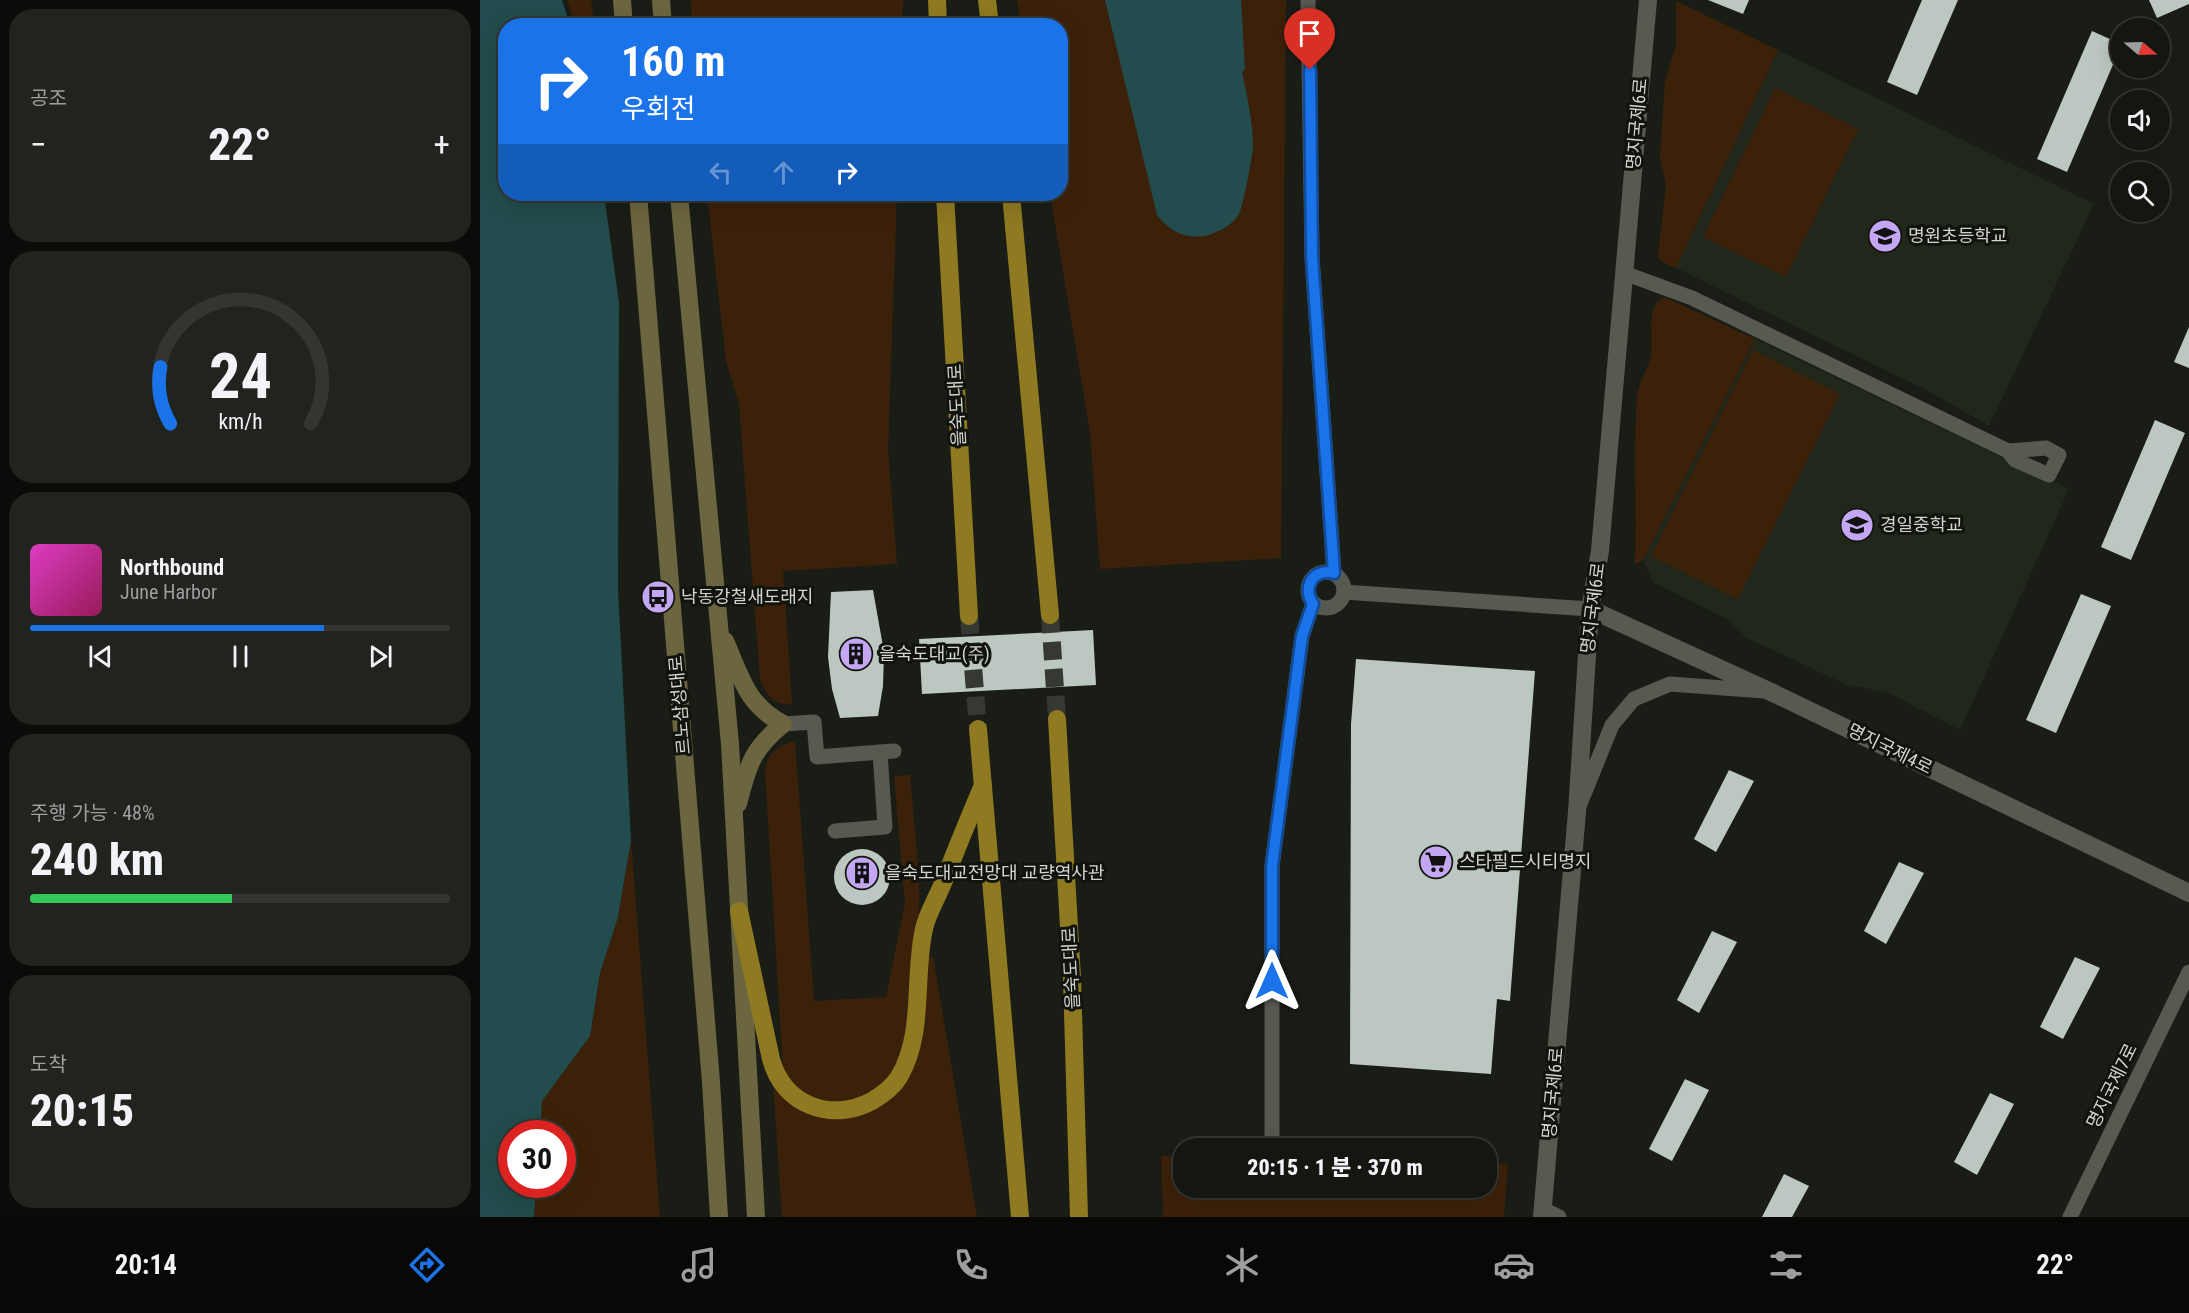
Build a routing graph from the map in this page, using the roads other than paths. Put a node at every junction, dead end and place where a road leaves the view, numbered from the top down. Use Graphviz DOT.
graph roads {
  1 [pos="622,0"];
  2 [pos="661,0"];
  3 [pos="936,0"];
  4 [pos="987,0"];
  5 [pos="1308,0"];
  6 [pos="1648,0"];
  7 [pos="623,18"];
  8 [pos="662,18"];
  9 [pos="937,18"];
  10 [pos="989,18"];
  11 [pos="639,201"];
  12 [pos="680,201"];
  13 [pos="945,201"];
  14 [pos="1012,201"];
  15 [pos="1624,273"];
  16 [pos="2008,451"];
  17 [pos="1334,573"];
  18 [pos="1344,592"];
  19 [pos="1313,604"];
  20 [pos="1590,609"];
  21 [pos="1050,615"];
  22 [pos="969,616"];
  23 [pos="719,626"];
  24 [pos="1771,692"];
  25 [pos="1057,719"];
  26 [pos="783,724"];
  27 [pos="978,729"];
  28 [pos="982,785"];
  29 [pos="1577,812"];
  30 [pos="734,821"];
  31 [pos="835,831"];
  32 [pos="2189,893"];
  33 [pos="739,911"];
  34 [pos="2189,972"];
  35 [pos="1272,1138"];
  36 [pos="1548,1214"];
  37 [pos="718,1217"];
  38 [pos="756,1217"];
  39 [pos="1020,1217"];
  40 [pos="1079,1217"];
  41 [pos="2070,1217"];
  1 -- 7 [label="main road"];
  2 -- 8 [label="main road"];
  3 -- 9 [label="highway"];
  4 -- 10 [label="highway"];
  5 -- 17 [label="street"];
  6 -- 15 [label="street, 명지국제6로"];
  11 -- 37 [label="main road, 르노삼성대로"];
  12 -- 23 [label="main road"];
  13 -- 22 [label="highway, 을숙도대로"];
  14 -- 21 [label="highway"];
  15 -- 16 [label="street"];
  15 -- 20 [label="street, 명지국제6로"];
  17 -- 18 [label="street"];
  17 -- 19 [label="street"];
  18 -- 19 [label="street"];
  18 -- 20 [label="street"];
  19 -- 35 [label="street"];
  20 -- 24 [label="street, 명지국제4로"];
  20 -- 29 [label="street, 명지국제6로"];
  23 -- 26 [label="main road"];
  23 -- 30 [label="main road"];
  24 -- 29 [label="street"];
  24 -- 32 [label="street, 명지국제4로"];
  25 -- 40 [label="highway, 을숙도대로"];
  26 -- 30 [label="main road"];
  26 -- 31 [label="street"];
  27 -- 28 [label="highway"];
  28 -- 33 [label="highway"];
  28 -- 39 [label="highway"];
  29 -- 36 [label="street, 명지국제6로"];
  30 -- 33 [label="main road"];
  33 -- 38 [label="main road"];
  34 -- 41 [label="street, 명지국제7로"];
}
